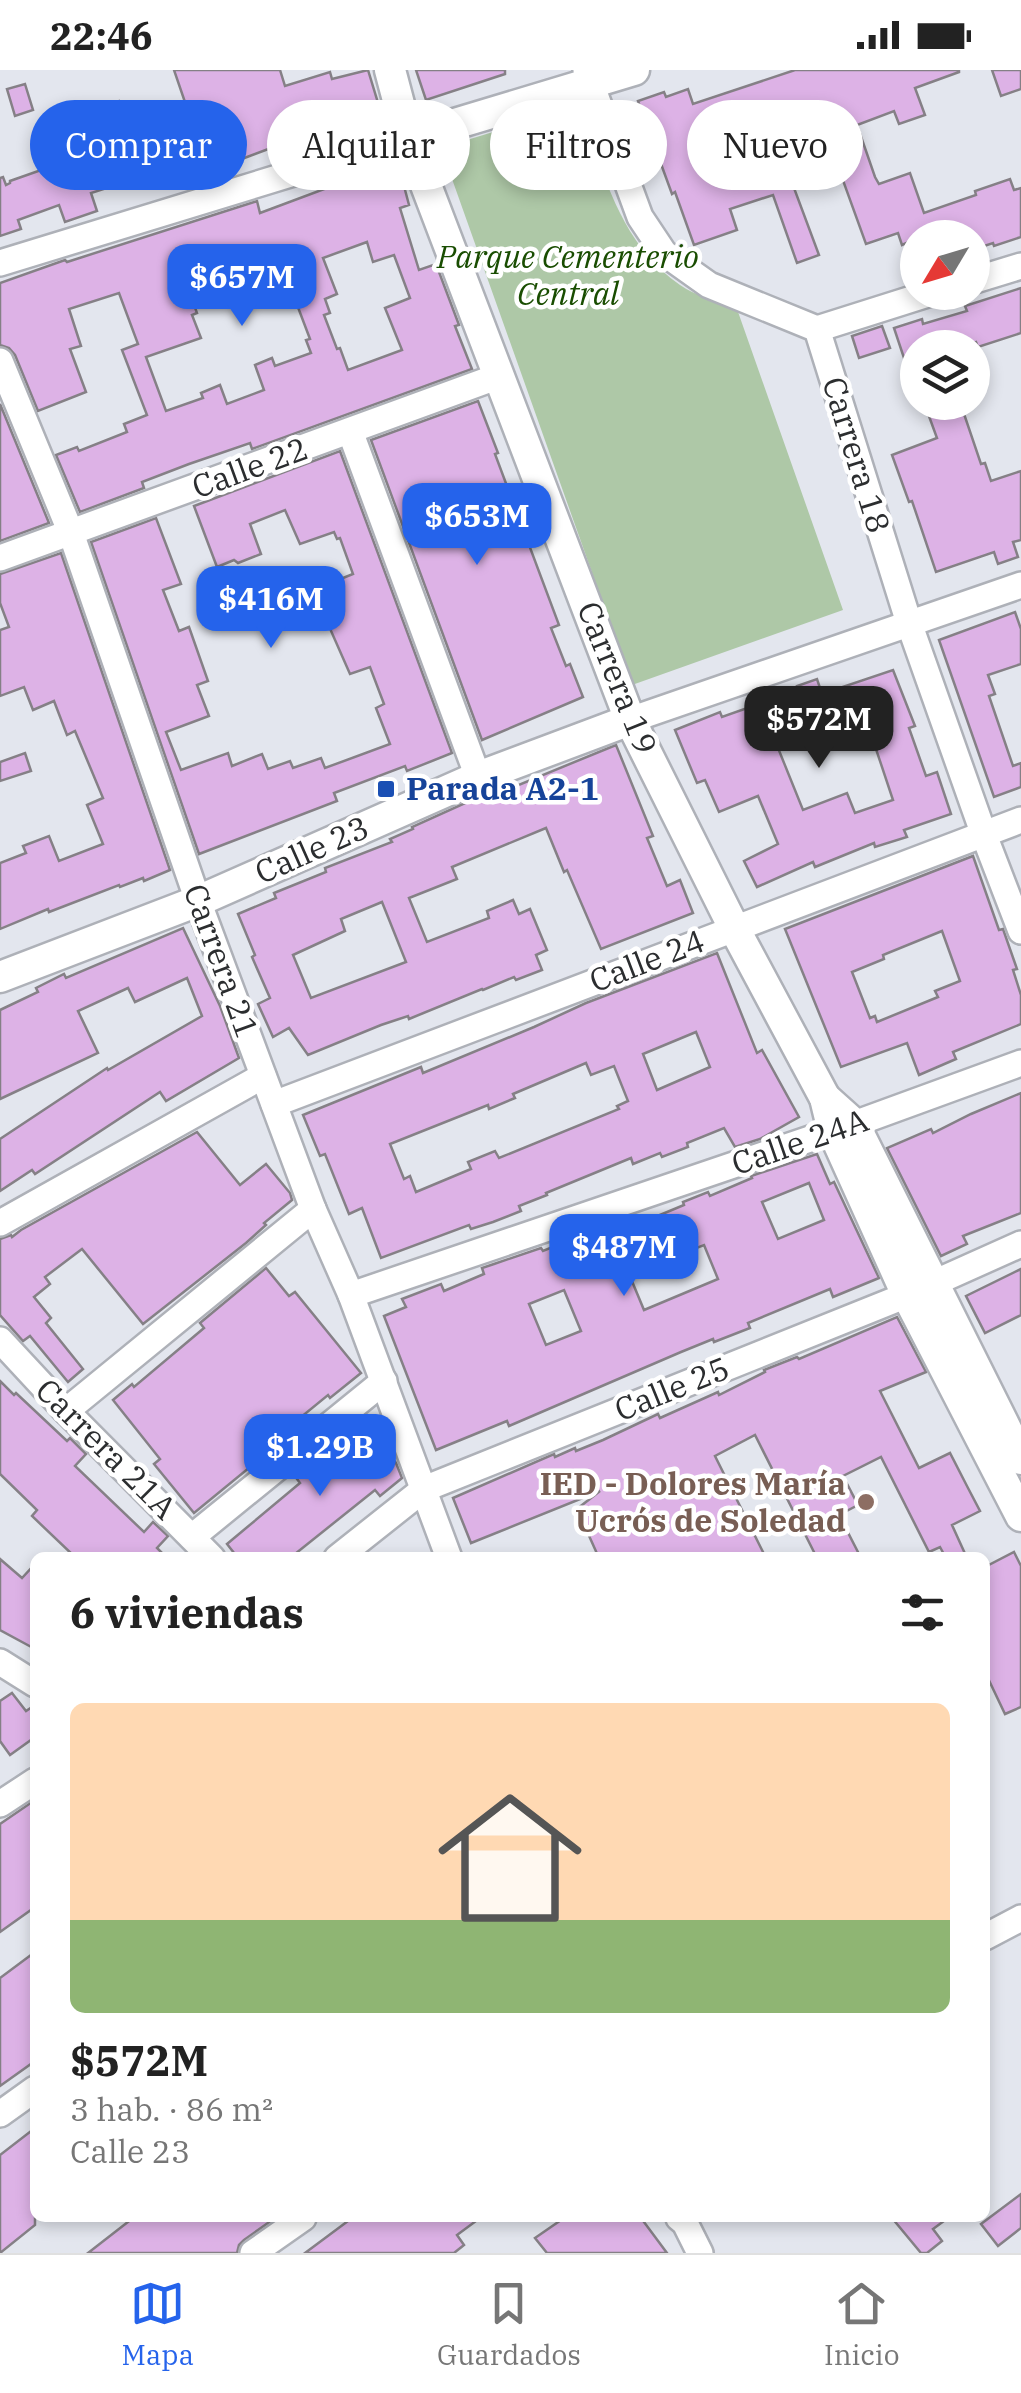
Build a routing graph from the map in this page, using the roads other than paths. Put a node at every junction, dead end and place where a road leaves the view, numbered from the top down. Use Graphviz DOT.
graph roads {
  1 [pos="390,70"];
  2 [pos="634,70"];
  3 [pos="588,76"];
  4 [pos="398,100"];
  5 [pos="470,117"];
  6 [pos="267,181"];
  7 [pos="428,190"];
  8 [pos="0,263"];
  9 [pos="1021,266"];
  10 [pos="990,275"];
  11 [pos="900,303"];
  12 [pos="816,329"];
  13 [pos="0,362"];
  14 [pos="499,376"];
  15 [pos="350,431"];
  16 [pos="70,533"];
  17 [pos="0,558"];
  18 [pos="1021,585"];
  19 [pos="909,622"];
  20 [pos="630,720"];
  21 [pos="478,778"];
  22 [pos="1021,820"];
  23 [pos="984,834"];
  24 [pos="198,901"];
  25 [pos="734,928"];
  26 [pos="1021,931"];
  27 [pos="0,976"];
  28 [pos="1021,1063"];
  29 [pos="263,1076"];
  30 [pos="274,1104"];
  31 [pos="843,1127"];
  32 [pos="313,1209"];
  33 [pos="0,1224"];
  34 [pos="1021,1244"];
  35 [pos="919,1289"];
  36 [pos="352,1296"];
  37 [pos="0,1340"];
  38 [pos="384,1381"];
  39 [pos="66,1411"];
  40 [pos="1021,1459"];
  41 [pos="424,1489"];
  42 [pos="1021,1516"];
  43 [pos="192,1537"];
  44 [pos="206,1552"];
  45 [pos="345,1552"];
  46 [pos="447,1552"];
  47 [pos="0,1662"];
  48 [pos="30,1681"];
  49 [pos="30,1784"];
  50 [pos="0,1804"];
  51 [pos="1021,1918"];
  52 [pos="990,1934"];
  53 [pos="30,2093"];
  54 [pos="0,2114"];
  55 [pos="296,2222"];
  56 [pos="684,2222"];
  57 [pos="253,2253"];
  58 [pos="700,2253"];
  1 -- 4 [label="street, Carrera 19"];
  2 -- 3 [label="street"];
  3 -- 5 [label="street"];
  3 -- 12 [label="street"];
  6 -- 8 [label="street"];
  7 -- 14 [label="street, Carrera 19"];
  9 -- 10 [label="street"];
  11 -- 12 [label="street"];
  12 -- 19 [label="street, Carrera 18"];
  13 -- 16 [label="street, Carrera 21"];
  14 -- 15 [label="street, Calle 22"];
  14 -- 20 [label="street, Carrera 19"];
  15 -- 16 [label="street, Calle 22"];
  15 -- 21 [label="street"];
  16 -- 17 [label="street, Calle 22"];
  16 -- 24 [label="street, Carrera 21"];
  18 -- 19 [label="street, Calle 23"];
  19 -- 20 [label="street, Calle 23"];
  19 -- 23 [label="street, Carrera 18"];
  20 -- 21 [label="street, Calle 23"];
  20 -- 25 [label="street, Carrera 19"];
  21 -- 24 [label="street, Calle 23"];
  22 -- 23 [label="street, Calle 24"];
  23 -- 25 [label="street, Calle 24"];
  23 -- 26 [label="street, Carrera 18"];
  24 -- 27 [label="street, Calle 23"];
  24 -- 29 [label="street, Carrera 21"];
  25 -- 30 [label="street, Calle 24"];
  25 -- 31 [label="street, Carrera 19"];
  28 -- 31 [label="street, Calle 24A"];
  29 -- 30 [label="street, Carrera 21"];
  29 -- 33 [label="street"];
  30 -- 32 [label="street, Carrera 21"];
  31 -- 35 [label="street, Carrera 19"];
  31 -- 36 [label="street, Calle 24A"];
  32 -- 36 [label="street, Carrera 21"];
  32 -- 39 [label="street"];
  34 -- 35 [label="street, Calle 25"];
  35 -- 40 [label="street, Carrera 19"];
  35 -- 41 [label="street, Calle 25"];
  35 -- 42 [label="street, Carrera 19"];
  36 -- 38 [label="street, Carrera 21"];
  37 -- 39 [label="street, Carrera 21A"];
  38 -- 41 [label="street, Carrera 21"];
  38 -- 43 [label="street"];
  39 -- 43 [label="street, Carrera 21A"];
  41 -- 45 [label="street, Calle 25"];
  41 -- 46 [label="street, Carrera 21"];
  43 -- 44 [label="street, Carrera 21A"];
  47 -- 48 [label="street"];
  49 -- 50 [label="street"];
  51 -- 52 [label="street"];
  53 -- 54 [label="street"];
  55 -- 57 [label="street"];
  56 -- 58 [label="street"];
}
